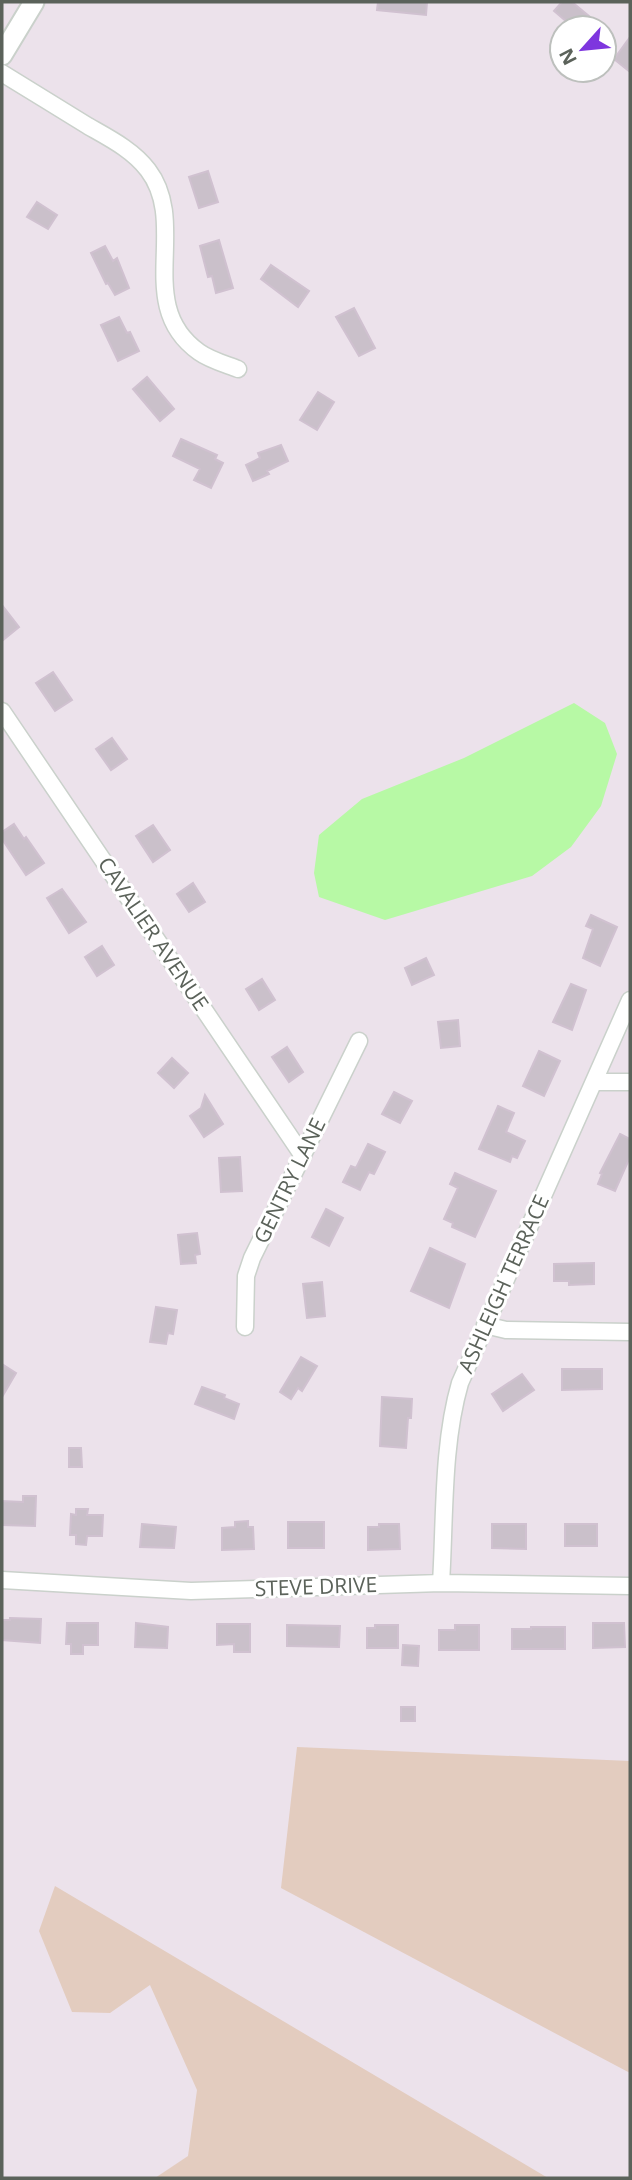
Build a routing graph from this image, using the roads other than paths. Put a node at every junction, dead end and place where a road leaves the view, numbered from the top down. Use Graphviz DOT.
graph roads {
  1 [pos="34,2"];
  2 [pos="2,55"];
  3 [pos="2,73"];
  4 [pos="238,369"];
  5 [pos="2,712"];
  6 [pos="630,1000"];
  7 [pos="359,1041"];
  8 [pos="594,1082"];
  9 [pos="630,1082"];
  10 [pos="303,1156"];
  11 [pos="485,1325"];
  12 [pos="245,1327"];
  13 [pos="630,1332"];
  14 [pos="2,1580"];
  15 [pos="441,1583"];
  16 [pos="630,1586"];
  1 -- 2 [label="street"];
  3 -- 4 [label="street"];
  5 -- 10 [label="street, CAVALIER AVENUE"];
  6 -- 8 [label="street, ASHLEIGH TERRACE"];
  7 -- 10 [label="street, GENTRY LANE"];
  8 -- 9 [label="street"];
  8 -- 11 [label="street, ASHLEIGH TERRACE"];
  10 -- 12 [label="street, GENTRY LANE"];
  11 -- 13 [label="street"];
  11 -- 15 [label="street, ASHLEIGH TERRACE"];
  14 -- 15 [label="street, STEVE DRIVE"];
  15 -- 16 [label="street, STEVE DRIVE"];
}
